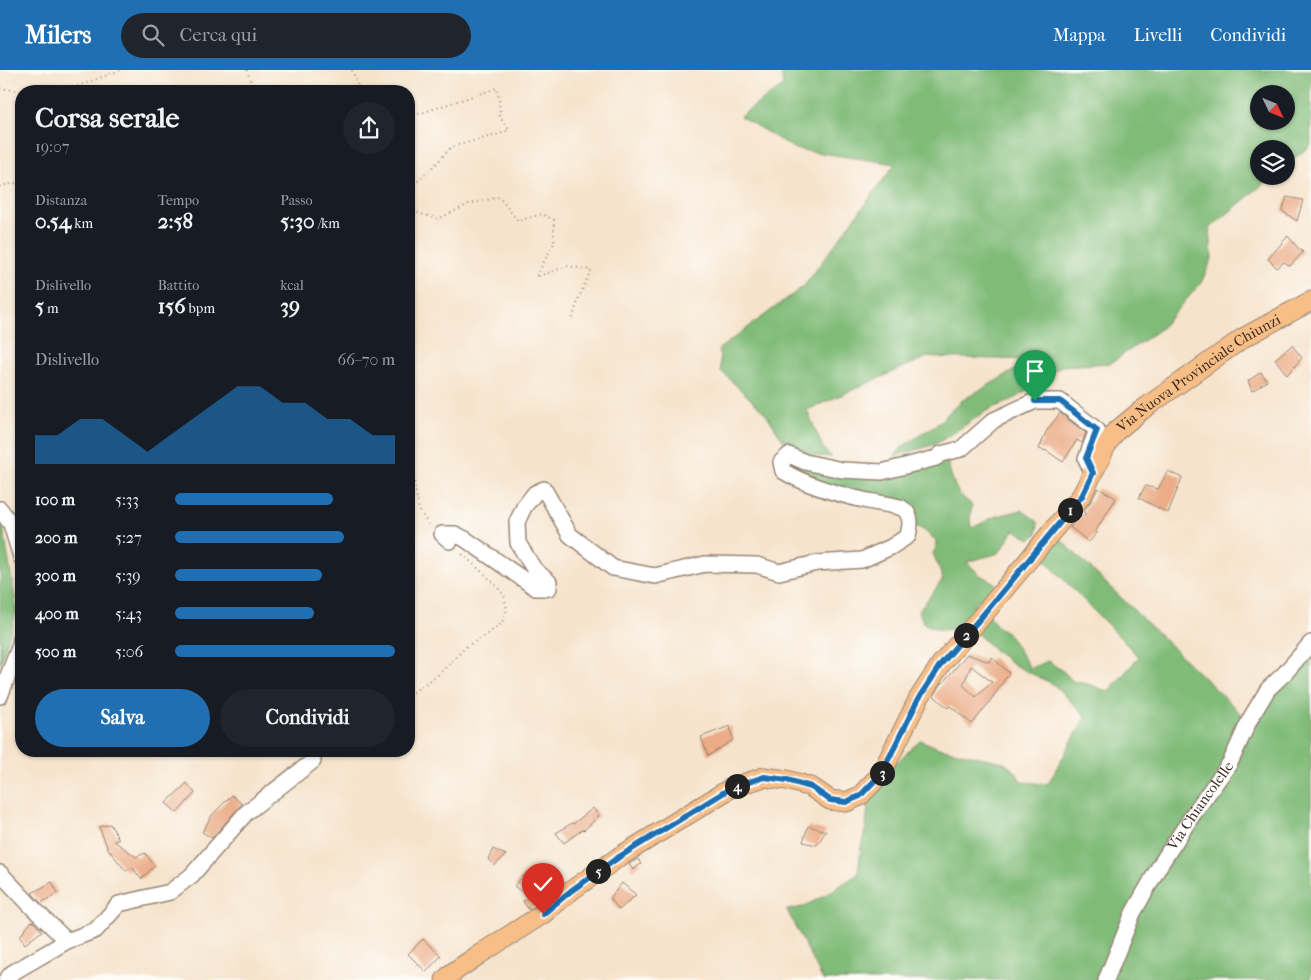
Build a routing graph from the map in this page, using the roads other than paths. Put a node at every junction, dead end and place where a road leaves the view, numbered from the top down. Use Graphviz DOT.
graph roads {
  1 [pos="1311,301"];
  2 [pos="1093,473"];
  3 [pos="0,509"];
  4 [pos="15,537"];
  5 [pos="446,538"];
  6 [pos="1311,643"];
  7 [pos="15,658"];
  8 [pos="0,696"];
  9 [pos="313,761"];
  10 [pos="0,873"];
  11 [pos="67,941"];
  12 [pos="6,980"];
  13 [pos="445,980"];
  14 [pos="1106,980"];
  1 -- 2 [label="main road, Via Nuova Provinciale Chiunzi"];
  2 -- 5 [label="street"];
  2 -- 13 [label="main road, Via Nuova Provinciale Chiunzi"];
  3 -- 4 [label="street"];
  6 -- 14 [label="street, Via Chiancolelle"];
  7 -- 8 [label="street"];
  9 -- 11 [label="street"];
  10 -- 11 [label="street"];
  11 -- 12 [label="street"];
}
